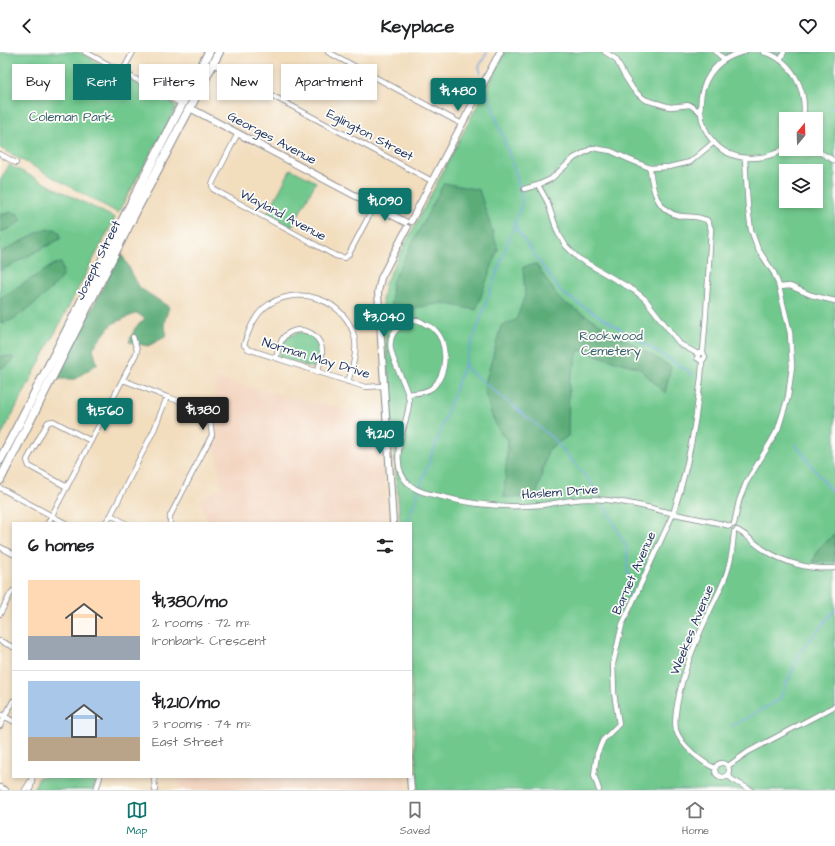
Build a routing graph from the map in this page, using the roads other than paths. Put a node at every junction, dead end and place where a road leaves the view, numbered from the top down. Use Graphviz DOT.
graph roads {
  1 [pos="85,52"];
  2 [pos="133,52"];
  3 [pos="209,52"];
  4 [pos="219,52"];
  5 [pos="328,52"];
  6 [pos="500,52"];
  7 [pos="605,52"];
  8 [pos="716,52"];
  9 [pos="744,52"];
  10 [pos="763,52"];
  11 [pos="784,52"];
  12 [pos="724,59"];
  13 [pos="780,60"];
  14 [pos="107,64"];
  15 [pos="126,64"];
  16 [pos="213,64"];
  17 [pos="131,77"];
  18 [pos="182,104"];
  19 [pos="190,108"];
  20 [pos="700,112"];
  21 [pos="803,112"];
  22 [pos="462,124"];
  23 [pos="238,133"];
  24 [pos="714,142"];
  25 [pos="779,151"];
  26 [pos="0,154"];
  27 [pos="823,154"];
  28 [pos="745,158"];
  29 [pos="835,161"];
  30 [pos="16,162"];
  31 [pos="650,168"];
  32 [pos="432,181"];
  33 [pos="538,185"];
  34 [pos="524,189"];
  35 [pos="374,206"];
  36 [pos="408,224"];
  37 [pos="779,287"];
  38 [pos="835,300"];
  39 [pos="133,337"];
  40 [pos="700,353"];
  41 [pos="276,358"];
  42 [pos="317,372"];
  43 [pos="123,380"];
  44 [pos="348,382"];
  45 [pos="384,386"];
  46 [pos="408,394"];
  47 [pos="167,397"];
  48 [pos="91,440"];
  49 [pos="0,460"];
  50 [pos="0,480"];
  51 [pos="67,487"];
  52 [pos="0,488"];
  53 [pos="673,514"];
  54 [pos="111,515"];
  55 [pos="52,516"];
  56 [pos="49,522"];
  57 [pos="63,522"];
  58 [pos="106,522"];
  59 [pos="123,522"];
  60 [pos="170,522"];
  61 [pos="393,522"];
  62 [pos="732,525"];
  63 [pos="736,531"];
  64 [pos="0,547"];
  65 [pos="12,553"];
  66 [pos="835,568"];
  67 [pos="12,592"];
  68 [pos="1,612"];
  69 [pos="0,641"];
  70 [pos="12,647"];
  71 [pos="12,703"];
  72 [pos="835,706"];
  73 [pos="0,714"];
  74 [pos="5,716"];
  75 [pos="12,720"];
  76 [pos="0,726"];
  77 [pos="728,766"];
  78 [pos="715,768"];
  79 [pos="727,775"];
  80 [pos="33,778"];
  81 [pos="100,778"];
  82 [pos="154,778"];
  83 [pos="410,778"];
  84 [pos="0,787"];
  85 [pos="6,790"];
  86 [pos="25,790"];
  87 [pos="30,790"];
  88 [pos="96,790"];
  89 [pos="155,790"];
  90 [pos="412,790"];
  91 [pos="599,790"];
  92 [pos="751,790"];
  1 -- 14 [label="street, Georges Avenue"];
  2 -- 15 [label="street"];
  3 -- 18 [label="highway, Joseph Street"];
  4 -- 16 [label="highway, Joseph Street"];
  5 -- 22 [label="street"];
  6 -- 22 [label="main road"];
  7 -- 20 [label="street"];
  8 -- 12 [label="street"];
  9 -- 12 [label="street"];
  10 -- 13 [label="street"];
  11 -- 13 [label="street"];
  12 -- 20 [label="street"];
  13 -- 21 [label="street"];
  16 -- 19 [label="highway, Joseph Street"];
  16 -- 32 [label="street, Eglington Street"];
  17 -- 18 [label="street, Georges Avenue"];
  18 -- 19 [label="highway, Georges Avenue"];
  18 -- 49 [label="highway, Joseph Street"];
  19 -- 23 [label="main road, Georges Avenue"];
  19 -- 50 [label="highway, Joseph Street"];
  20 -- 24 [label="street"];
  22 -- 32 [label="main road"];
  23 -- 35 [label="main road, Georges Avenue"];
  23 -- 35 [label="street, Wayland Avenue"];
  24 -- 28 [label="street"];
  24 -- 31 [label="street"];
  25 -- 28 [label="street"];
  26 -- 30 [label="street"];
  27 -- 29 [label="street"];
  28 -- 37 [label="street"];
  31 -- 33 [label="street"];
  31 -- 40 [label="street, Barnet Avenue"];
  32 -- 36 [label="main road"];
  33 -- 34 [label="street"];
  33 -- 40 [label="street"];
  35 -- 36 [label="main road, Georges Avenue"];
  36 -- 45 [label="main road"];
  37 -- 38 [label="street"];
  37 -- 62 [label="street"];
  39 -- 43 [label="street"];
  40 -- 53 [label="street, Barnet Avenue"];
  41 -- 42 [label="street, Norman May Drive"];
  41 -- 42 [label="street"];
  41 -- 44 [label="street, Norman May Drive"];
  42 -- 44 [label="street, Norman May Drive"];
  43 -- 47 [label="street"];
  43 -- 48 [label="street"];
  44 -- 45 [label="street, Norman May Drive"];
  45 -- 61 [label="main road"];
  46 -- 46 [label="street"];
  46 -- 53 [label="street, Haslem Drive"];
  47 -- 54 [label="street"];
  47 -- 60 [label="street"];
  48 -- 51 [label="street"];
  48 -- 51 [label="street"];
  51 -- 55 [label="street"];
  52 -- 55 [label="street"];
  53 -- 62 [label="street, Haslem Drive"];
  53 -- 91 [label="street, Barnet Avenue"];
  54 -- 58 [label="street"];
  54 -- 59 [label="street"];
  55 -- 56 [label="street"];
  55 -- 57 [label="street"];
  62 -- 63 [label="street"];
  62 -- 63 [label="street"];
  63 -- 66 [label="street"];
  63 -- 78 [label="street, Weekes Avenue"];
  64 -- 65 [label="street"];
  67 -- 68 [label="street"];
  69 -- 70 [label="street"];
  71 -- 74 [label="street"];
  72 -- 77 [label="street"];
  73 -- 74 [label="street"];
  74 -- 75 [label="street"];
  74 -- 76 [label="street"];
  77 -- 78 [label="street"];
  77 -- 79 [label="street"];
  78 -- 79 [label="street"];
  79 -- 92 [label="street"];
  80 -- 86 [label="street"];
  80 -- 87 [label="street"];
  81 -- 88 [label="street"];
  82 -- 89 [label="street"];
  83 -- 90 [label="main road"];
  84 -- 85 [label="street"];
}
